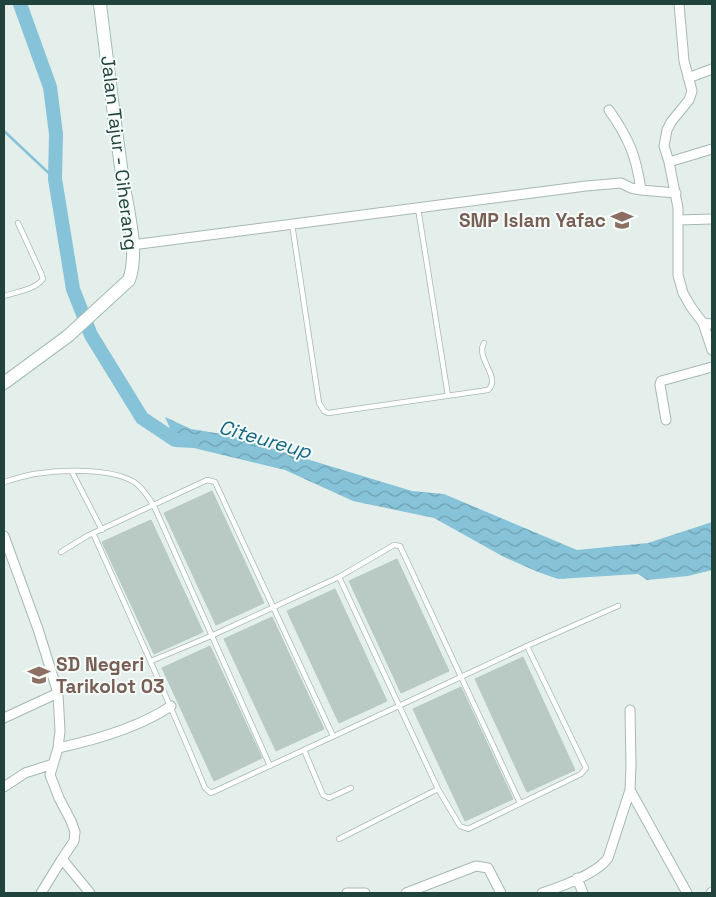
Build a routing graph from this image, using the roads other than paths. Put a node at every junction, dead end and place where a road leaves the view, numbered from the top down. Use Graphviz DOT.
graph roads {
  1 [pos="100,4"];
  2 [pos="679,4"];
  3 [pos="712,69"];
  4 [pos="688,78"];
  5 [pos="609,110"];
  6 [pos="712,149"];
  7 [pos="669,162"];
  8 [pos="641,190"];
  9 [pos="676,194"];
  10 [pos="418,206"];
  11 [pos="712,219"];
  12 [pos="678,220"];
  13 [pos="18,223"];
  14 [pos="292,224"];
  15 [pos="132,245"];
  16 [pos="4,296"];
  17 [pos="708,324"];
  18 [pos="484,343"];
  19 [pos="712,350"];
  20 [pos="712,367"];
  21 [pos="4,383"];
  22 [pos="448,396"];
  23 [pos="666,420"];
  24 [pos="72,472"];
  25 [pos="4,482"];
  26 [pos="154,506"];
  27 [pos="102,530"];
  28 [pos="93,534"];
  29 [pos="4,536"];
  30 [pos="6,549"];
  31 [pos="61,552"];
  32 [pos="339,577"];
  33 [pos="618,606"];
  34 [pos="273,607"];
  35 [pos="211,636"];
  36 [pos="527,646"];
  37 [pos="151,661"];
  38 [pos="462,676"];
  39 [pos="58,693"];
  40 [pos="171,706"];
  41 [pos="398,706"];
  42 [pos="630,710"];
  43 [pos="4,718"];
  44 [pos="333,736"];
  45 [pos="58,748"];
  46 [pos="304,750"];
  47 [pos="52,764"];
  48 [pos="270,766"];
  49 [pos="4,787"];
  50 [pos="351,788"];
  51 [pos="438,789"];
  52 [pos="630,790"];
  53 [pos="520,803"];
  54 [pos="339,839"];
  55 [pos="62,860"];
  56 [pos="577,878"];
  57 [pos="41,893"];
  58 [pos="90,893"];
  59 [pos="347,893"];
  60 [pos="365,893"];
  61 [pos="406,893"];
  62 [pos="501,893"];
  63 [pos="542,893"];
  64 [pos="584,893"];
  65 [pos="687,893"];
  1 -- 15 [label="main road, Jalan Tajur - Ciherang"];
  2 -- 4 [label="street"];
  3 -- 4 [label="street"];
  4 -- 7 [label="street"];
  5 -- 8 [label="street"];
  6 -- 7 [label="street"];
  7 -- 9 [label="street"];
  8 -- 9 [label="street"];
  8 -- 10 [label="street"];
  9 -- 12 [label="street"];
  10 -- 14 [label="street"];
  10 -- 22 [label="lane"];
  11 -- 12 [label="street"];
  12 -- 17 [label="street"];
  13 -- 16 [label="lane"];
  14 -- 15 [label="street"];
  14 -- 22 [label="lane"];
  15 -- 21 [label="main road, Jalan Tajur - Ciherang"];
  17 -- 19 [label="street"];
  18 -- 22 [label="lane"];
  20 -- 23 [label="street"];
  24 -- 25 [label="lane"];
  24 -- 26 [label="lane"];
  24 -- 27 [label="lane"];
  26 -- 27 [label="lane"];
  26 -- 34 [label="lane"];
  26 -- 35 [label="lane"];
  27 -- 28 [label="lane"];
  28 -- 31 [label="lane"];
  28 -- 37 [label="lane"];
  29 -- 30 [label="street"];
  30 -- 39 [label="street"];
  32 -- 34 [label="lane"];
  32 -- 38 [label="lane"];
  32 -- 41 [label="lane"];
  33 -- 36 [label="lane"];
  34 -- 35 [label="lane"];
  34 -- 44 [label="lane"];
  35 -- 37 [label="lane"];
  35 -- 48 [label="lane"];
  36 -- 38 [label="lane"];
  36 -- 53 [label="lane"];
  37 -- 40 [label="lane"];
  38 -- 41 [label="lane"];
  38 -- 53 [label="lane"];
  39 -- 43 [label="street"];
  39 -- 45 [label="street"];
  40 -- 45 [label="street"];
  40 -- 48 [label="lane"];
  41 -- 44 [label="lane"];
  41 -- 51 [label="lane"];
  42 -- 52 [label="street"];
  44 -- 46 [label="lane"];
  45 -- 47 [label="street"];
  46 -- 48 [label="lane"];
  46 -- 50 [label="lane"];
  47 -- 49 [label="street"];
  47 -- 55 [label="street"];
  51 -- 53 [label="lane"];
  51 -- 54 [label="lane"];
  52 -- 56 [label="street"];
  52 -- 65 [label="street"];
  55 -- 57 [label="street"];
  55 -- 58 [label="street"];
  56 -- 63 [label="street"];
  56 -- 64 [label="street"];
  59 -- 60 [label="street"];
  61 -- 62 [label="street"];
}
